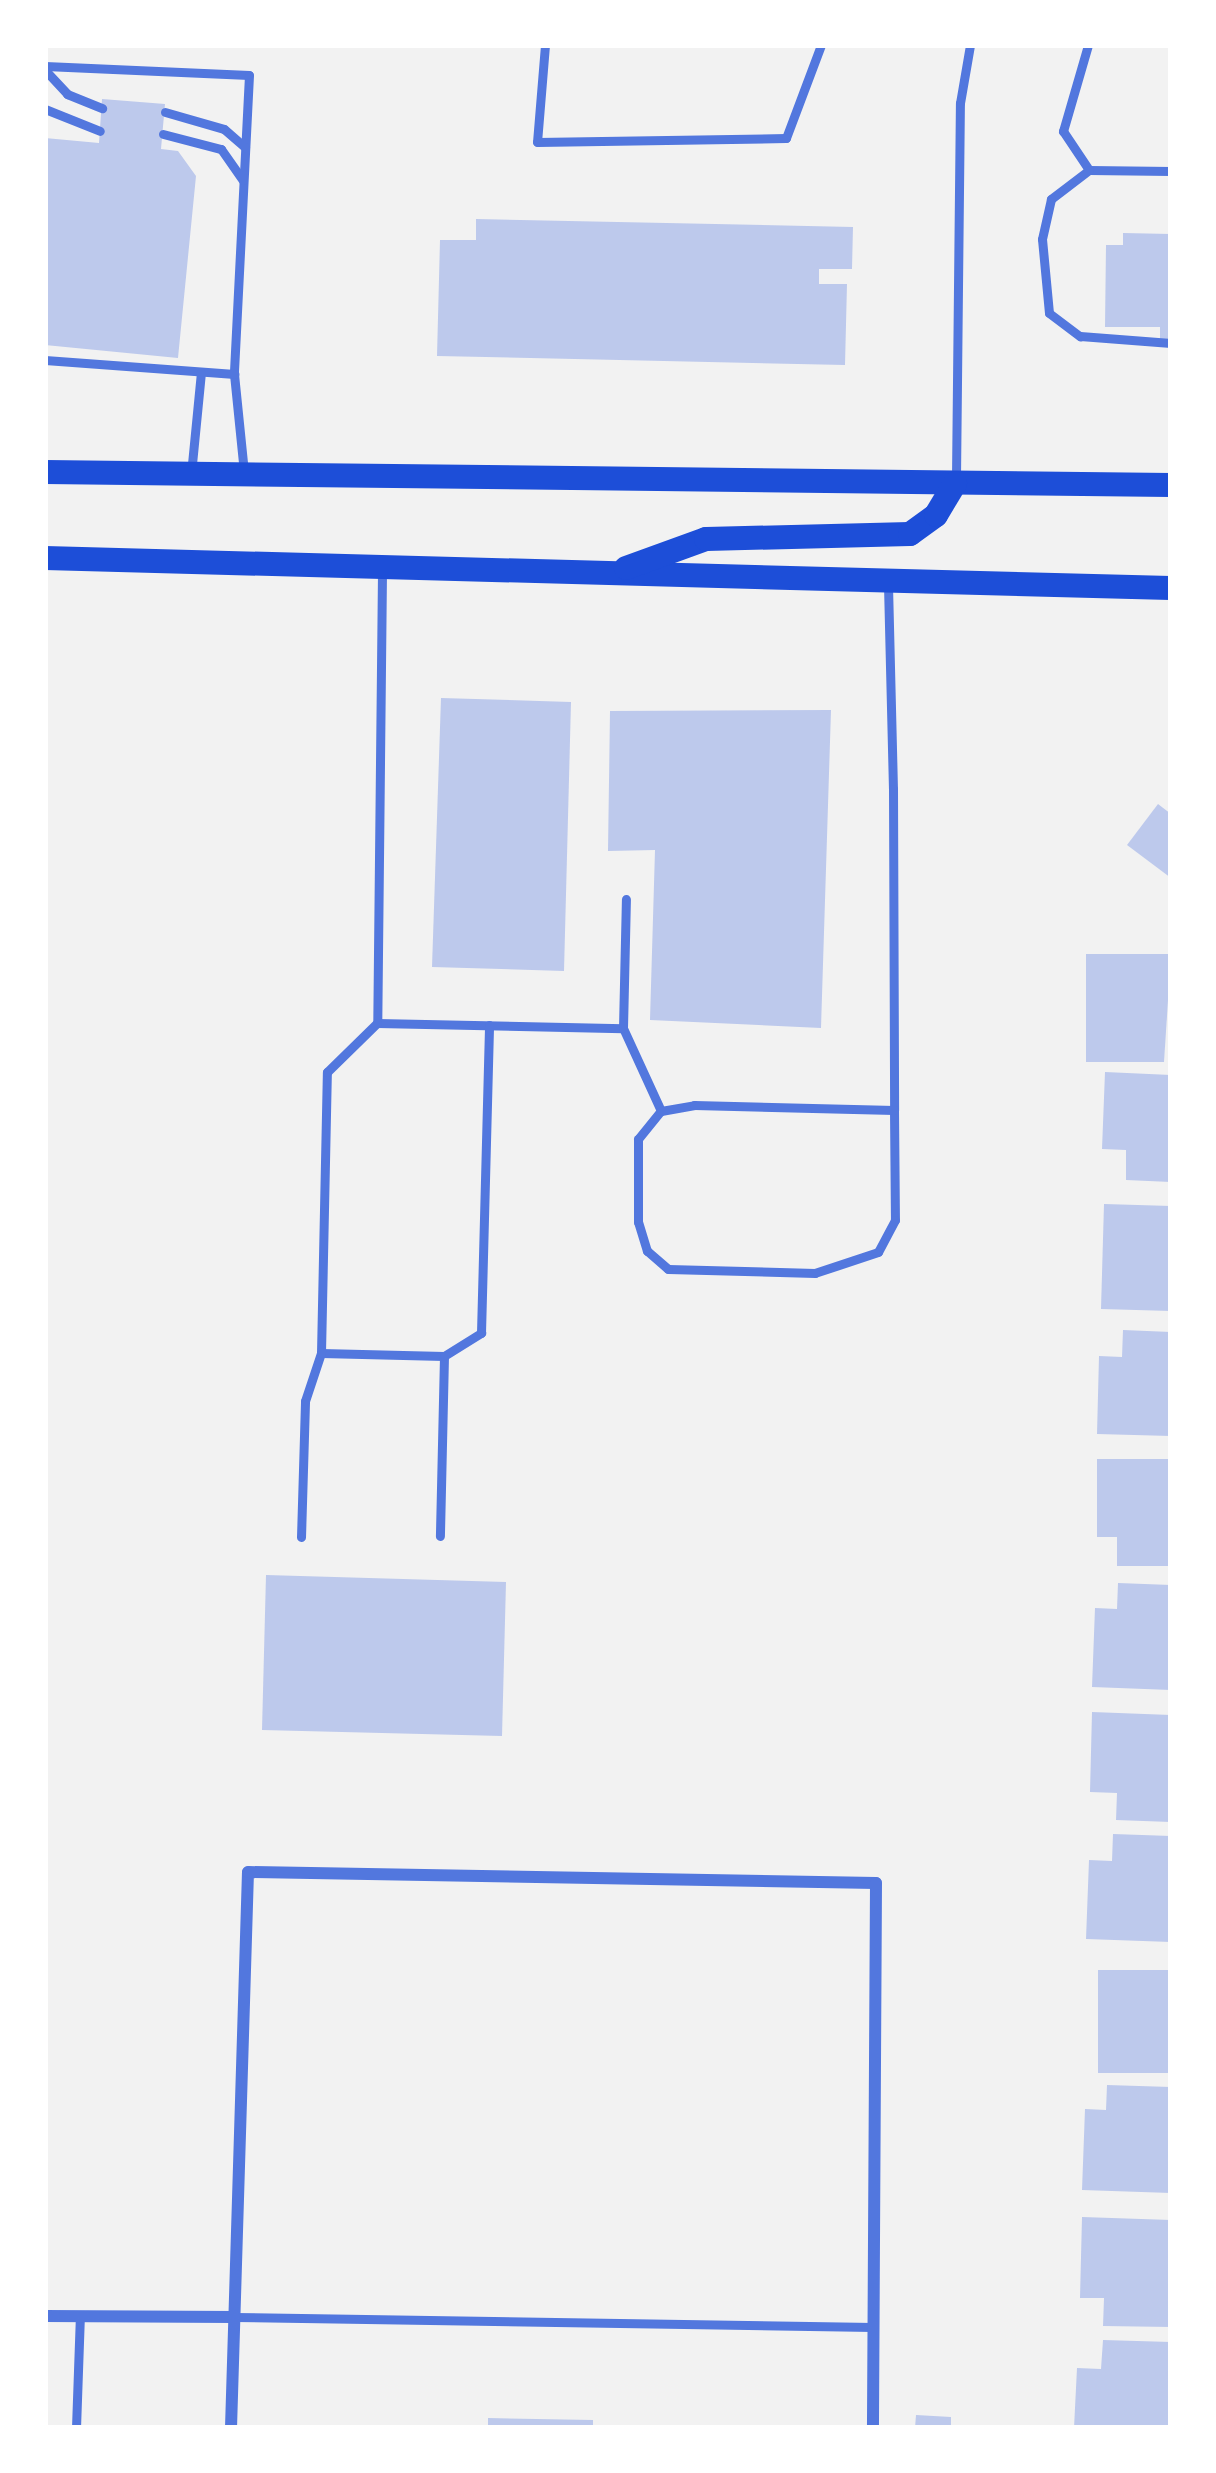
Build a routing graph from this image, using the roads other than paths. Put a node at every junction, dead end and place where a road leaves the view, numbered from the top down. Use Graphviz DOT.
graph roads {
  1 [pos="545,45"];
  2 [pos="821,45"];
  3 [pos="970,45"];
  4 [pos="1088,45"];
  5 [pos="45,68"];
  6 [pos="101,108"];
  7 [pos="45,110"];
  8 [pos="165,112"];
  9 [pos="100,131"];
  10 [pos="163,134"];
  11 [pos="245,147"];
  12 [pos="1089,170"];
  13 [pos="1171,171"];
  14 [pos="243,180"];
  15 [pos="1171,343"];
  16 [pos="45,361"];
  17 [pos="201,372"];
  18 [pos="234,374"];
  19 [pos="45,472"];
  20 [pos="191,475"];
  21 [pos="245,477"];
  22 [pos="956,483"];
  23 [pos="1171,485"];
  24 [pos="45,558"];
  25 [pos="382,567"];
  26 [pos="613,573"];
  27 [pos="887,580"];
  28 [pos="1171,588"];
  29 [pos="626,899"];
  30 [pos="376,1023"];
  31 [pos="489,1025"];
  32 [pos="623,1028"];
  33 [pos="895,1110"];
  34 [pos="661,1111"];
  35 [pos="321,1353"];
  36 [pos="444,1356"];
  37 [pos="440,1536"];
  38 [pos="302,1537"];
  39 [pos="45,2316"];
  40 [pos="80,2316"];
  41 [pos="234,2317"];
  42 [pos="873,2327"];
  43 [pos="76,2428"];
  44 [pos="231,2428"];
  45 [pos="873,2428"];
  1 -- 2 [label="lane"];
  3 -- 22 [label="lane"];
  4 -- 12 [label="lane"];
  5 -- 6 [label="lane"];
  5 -- 11 [label="lane"];
  7 -- 9 [label="lane"];
  8 -- 11 [label="lane"];
  10 -- 14 [label="lane"];
  11 -- 14 [label="lane"];
  12 -- 13 [label="lane"];
  12 -- 15 [label="lane"];
  14 -- 18 [label="lane"];
  16 -- 17 [label="lane"];
  17 -- 18 [label="lane"];
  17 -- 20 [label="lane"];
  18 -- 21 [label="lane"];
  19 -- 20 [label="main road"];
  20 -- 21 [label="main road"];
  21 -- 22 [label="main road"];
  22 -- 23 [label="main road"];
  22 -- 26 [label="main road"];
  24 -- 25 [label="main road"];
  25 -- 26 [label="main road"];
  25 -- 30 [label="lane"];
  26 -- 27 [label="main road"];
  27 -- 28 [label="main road"];
  27 -- 33 [label="lane"];
  29 -- 32 [label="lane"];
  30 -- 31 [label="lane"];
  30 -- 35 [label="lane"];
  31 -- 32 [label="lane"];
  31 -- 36 [label="lane"];
  32 -- 34 [label="lane"];
  33 -- 34 [label="lane"];
  33 -- 34 [label="lane"];
  35 -- 36 [label="lane"];
  35 -- 38 [label="lane"];
  36 -- 37 [label="lane"];
  39 -- 40 [label="street"];
  40 -- 41 [label="street"];
  40 -- 43 [label="lane"];
  41 -- 42 [label="lane"];
  41 -- 42 [label="street"];
  41 -- 44 [label="street"];
  42 -- 45 [label="street"];
}
